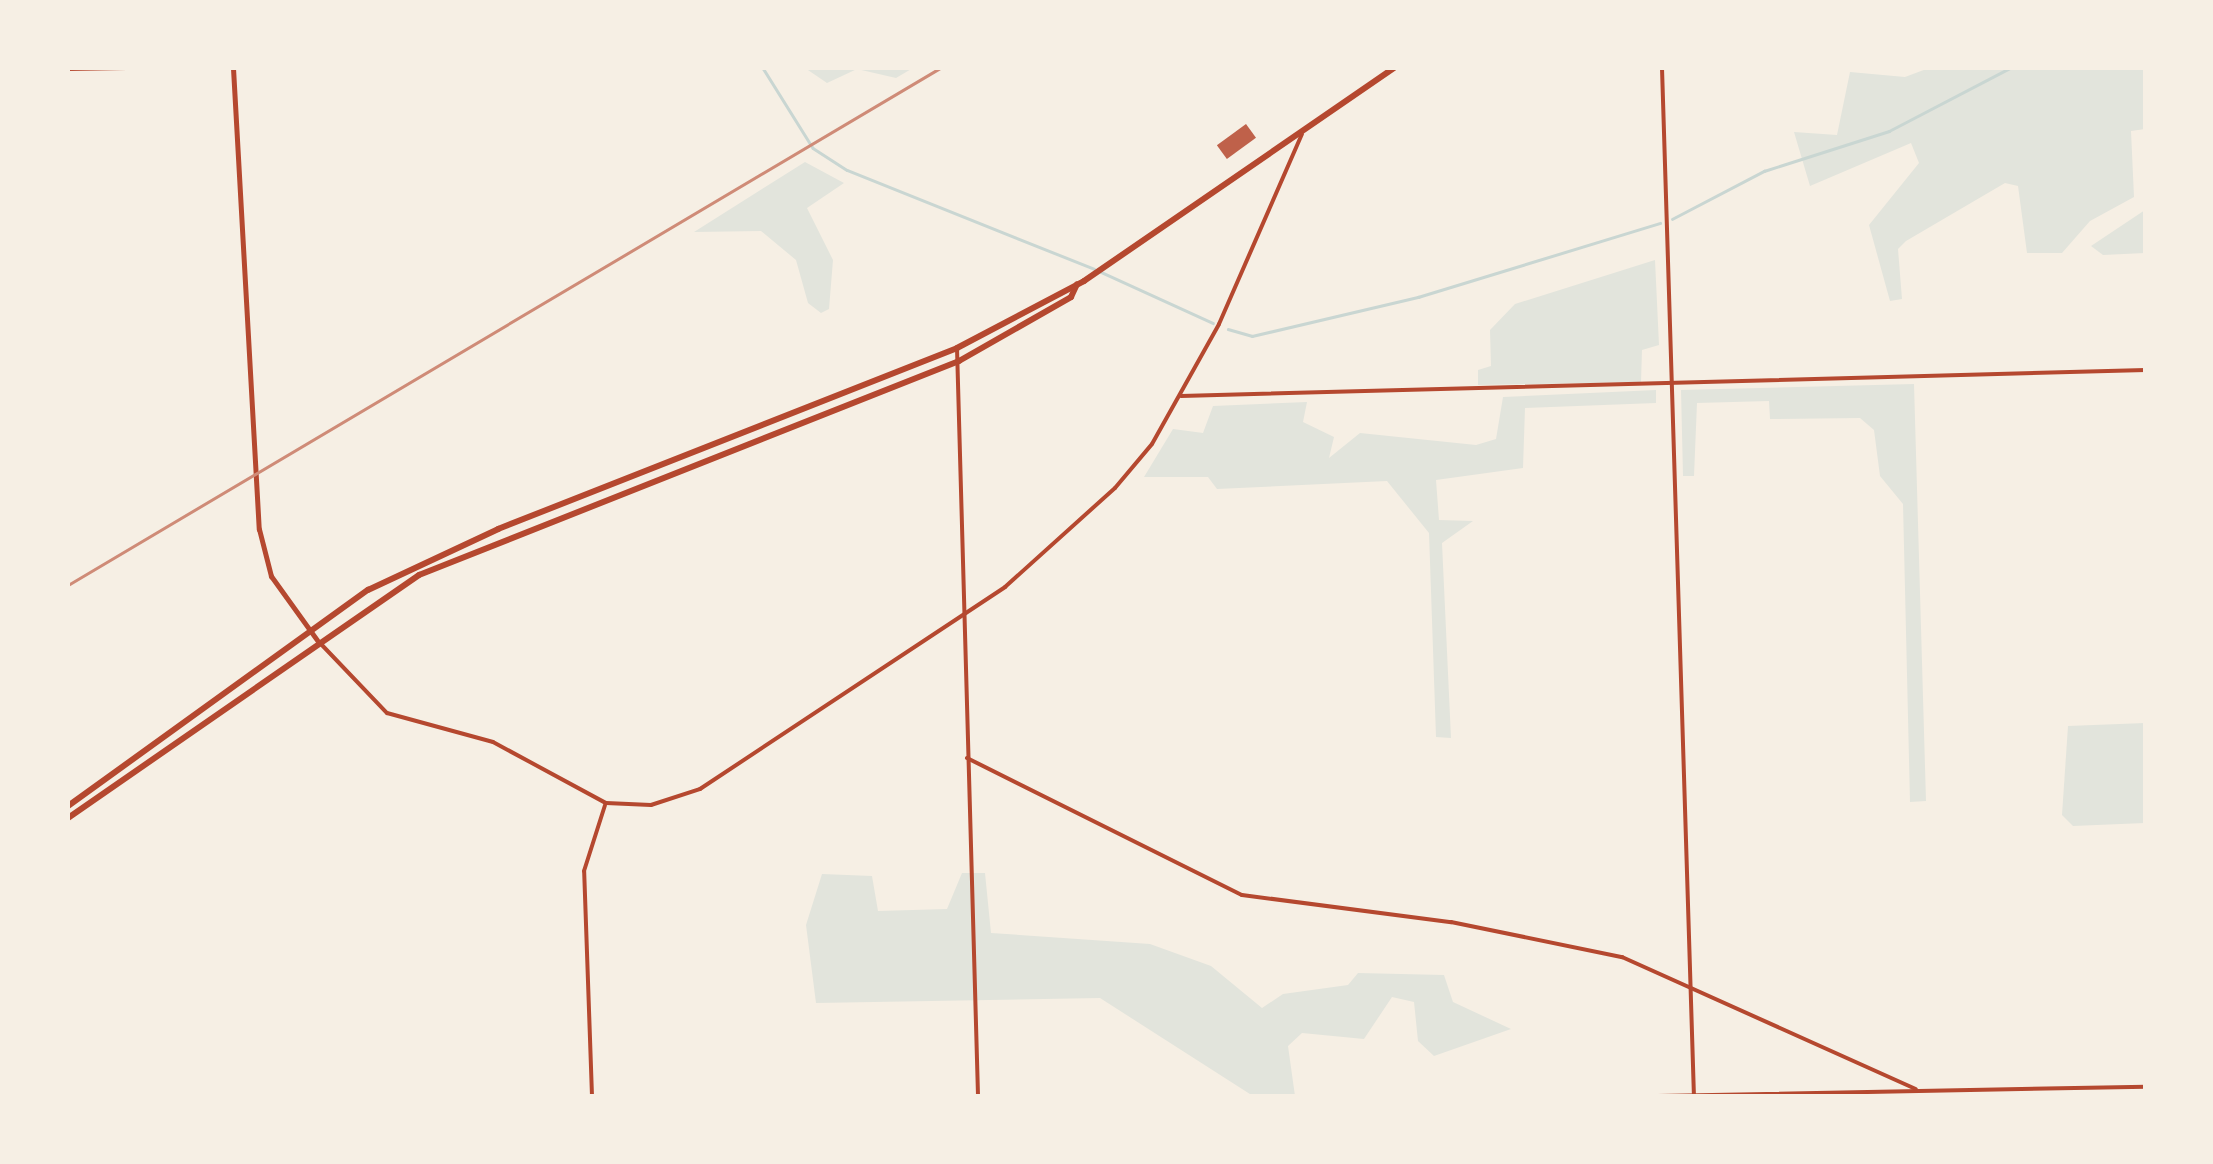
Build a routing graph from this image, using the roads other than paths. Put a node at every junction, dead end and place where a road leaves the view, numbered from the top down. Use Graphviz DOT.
graph roads {
  1 [pos="127,68"];
  2 [pos="232,68"];
  3 [pos="1394,68"];
  4 [pos="1662,68"];
  5 [pos="68,69"];
  6 [pos="1304,130"];
  7 [pos="1081,283"];
  8 [pos="957,348"];
  9 [pos="958,361"];
  10 [pos="2146,370"];
  11 [pos="1670,384"];
  12 [pos="1180,396"];
  13 [pos="964,614"];
  14 [pos="311,631"];
  15 [pos="317,640"];
  16 [pos="966,758"];
  17 [pos="606,803"];
  18 [pos="68,806"];
  19 [pos="68,818"];
  20 [pos="1691,986"];
  21 [pos="2146,1086"];
  22 [pos="1916,1090"];
  23 [pos="1694,1095"];
  24 [pos="592,1096"];
  25 [pos="978,1096"];
  26 [pos="1658,1096"];
  1 -- 5 [label="street"];
  2 -- 14 [label="street"];
  3 -- 6 [label="main road"];
  4 -- 11 [label="street"];
  6 -- 7 [label="main road"];
  6 -- 12 [label="street"];
  7 -- 8 [label="main road"];
  7 -- 9 [label="main road"];
  8 -- 9 [label="street"];
  8 -- 14 [label="main road"];
  9 -- 13 [label="street"];
  9 -- 15 [label="main road"];
  10 -- 11 [label="street"];
  11 -- 12 [label="street"];
  11 -- 20 [label="street"];
  12 -- 13 [label="street"];
  13 -- 16 [label="street"];
  13 -- 17 [label="street"];
  14 -- 15 [label="street"];
  14 -- 18 [label="main road"];
  15 -- 17 [label="street"];
  15 -- 19 [label="main road"];
  16 -- 20 [label="street"];
  16 -- 25 [label="street"];
  17 -- 24 [label="street"];
  20 -- 22 [label="street"];
  20 -- 23 [label="street"];
  21 -- 22 [label="street"];
  22 -- 23 [label="street"];
  23 -- 26 [label="street"];
}
